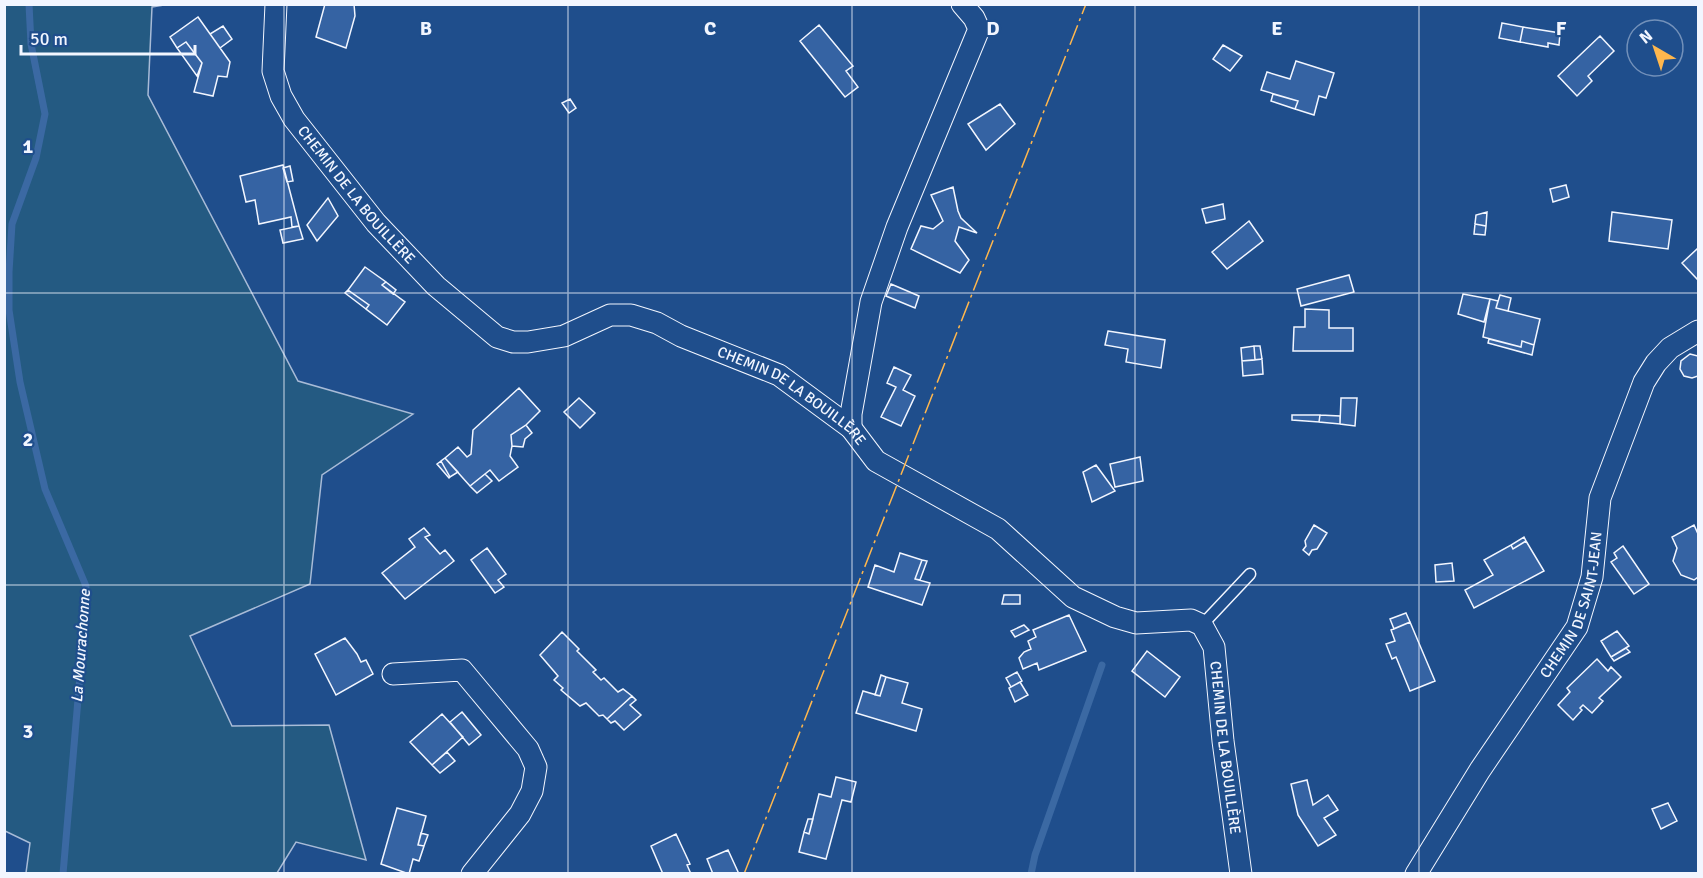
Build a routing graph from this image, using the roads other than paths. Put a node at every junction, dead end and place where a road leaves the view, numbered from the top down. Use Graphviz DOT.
graph roads {
  1 [pos="276,4"];
  2 [pos="962,4"];
  3 [pos="1698,331"];
  4 [pos="850,428"];
  5 [pos="1250,574"];
  6 [pos="1202,625"];
  7 [pos="393,674"];
  8 [pos="472,873"];
  9 [pos="1240,873"];
  10 [pos="1416,873"];
  1 -- 4 [label="street, CHEMIN DE LA BOUILLÈRE"];
  2 -- 4 [label="street"];
  3 -- 10 [label="street, CHEMIN DE SAINT-JEAN"];
  4 -- 6 [label="street, CHEMIN DE LA BOUILLÈRE"];
  5 -- 6 [label="lane"];
  6 -- 9 [label="street, CHEMIN DE LA BOUILLÈRE"];
  7 -- 8 [label="street"];
}
